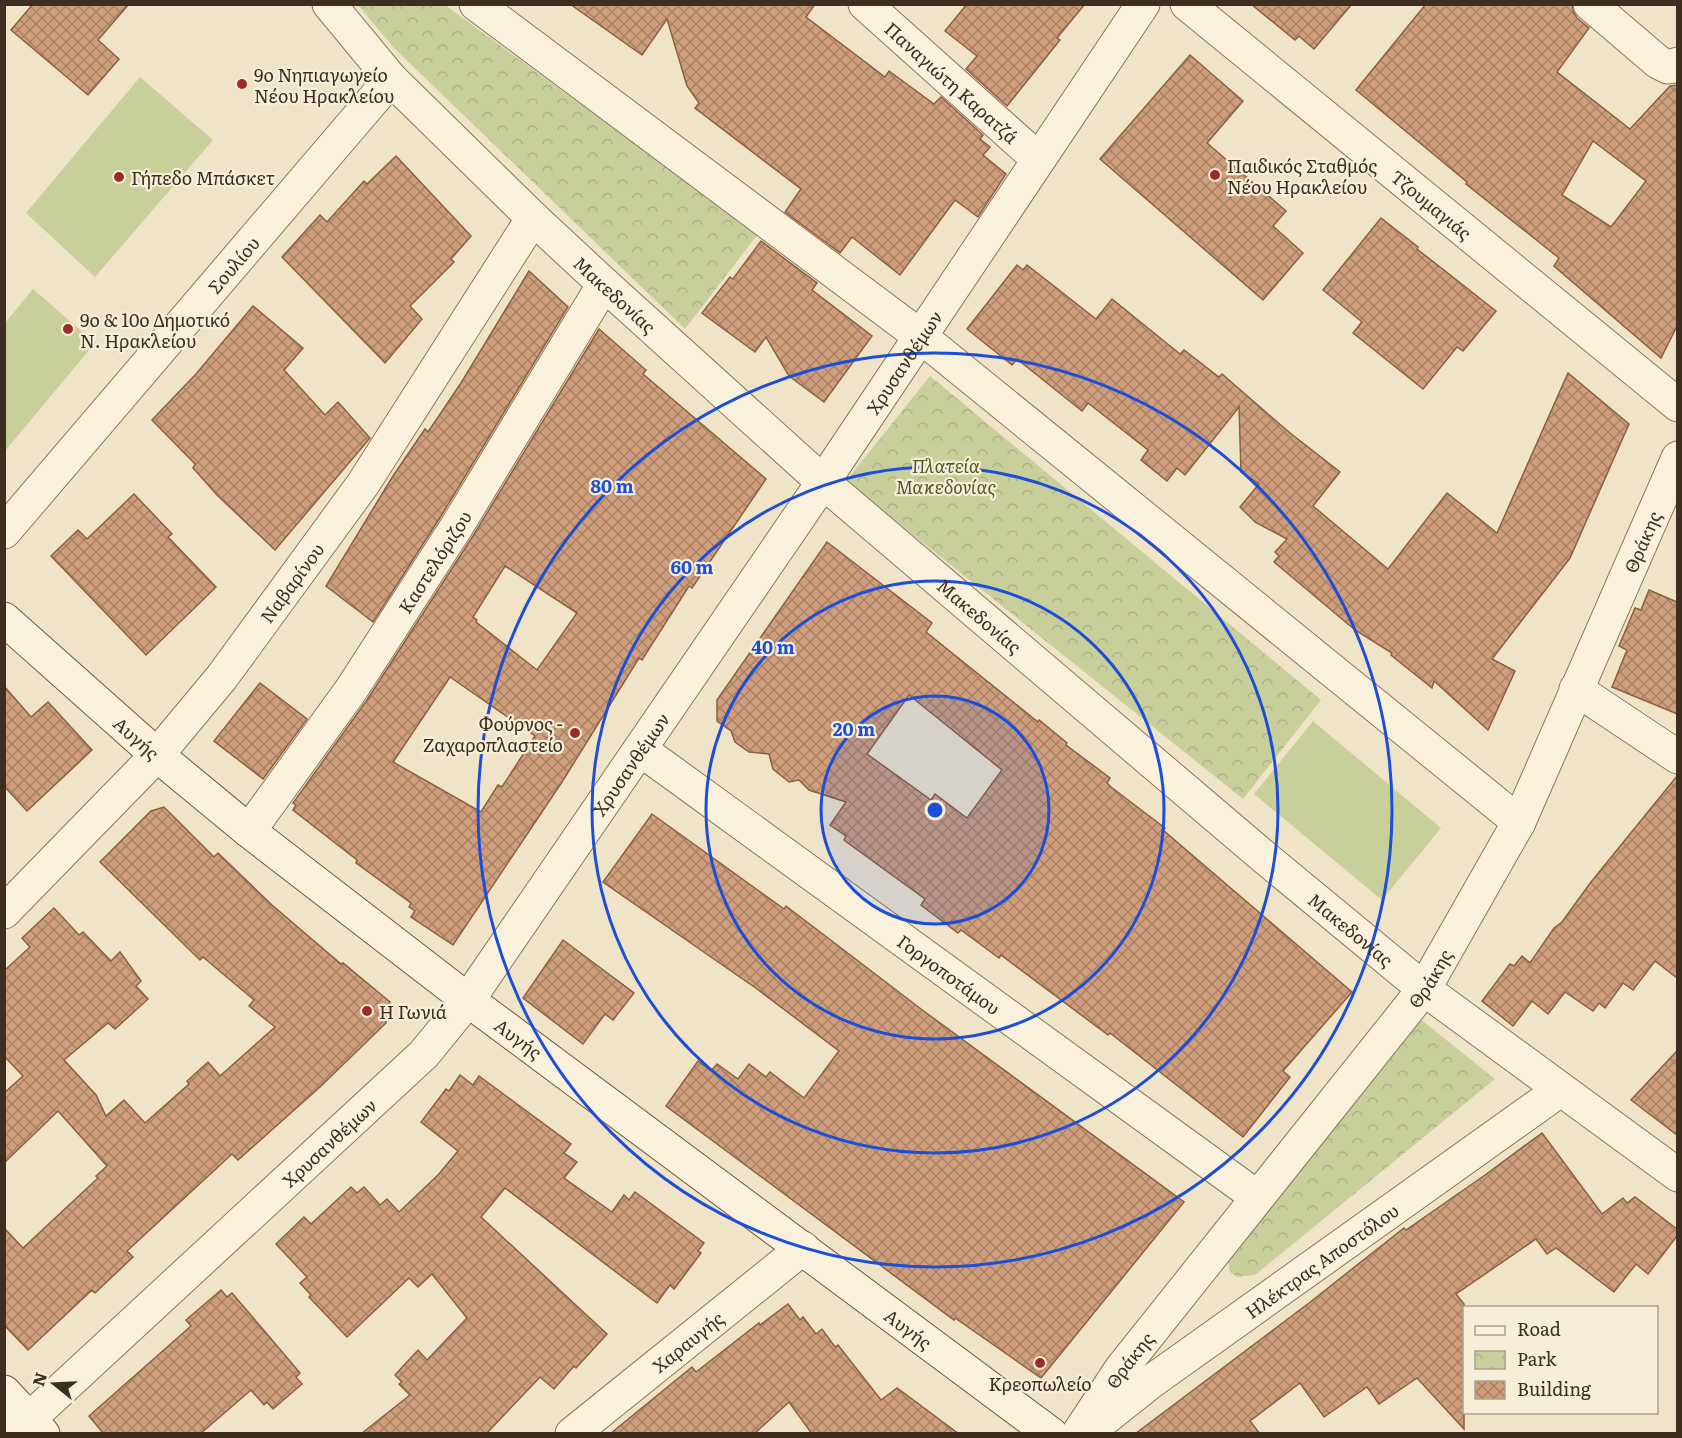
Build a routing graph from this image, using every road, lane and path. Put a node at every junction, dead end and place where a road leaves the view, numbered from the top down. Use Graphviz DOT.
graph roads {
  1 [pos="329,4"];
  2 [pos="476,4"];
  3 [pos="865,4"];
  4 [pos="1143,4"];
  5 [pos="1187,4"];
  6 [pos="1590,4"];
  7 [pos="1677,64"];
  8 [pos="391,79"];
  9 [pos="1038,159"];
  10 [pos="533,218"];
  11 [pos="604,284"];
  12 [pos="920,336"];
  13 [pos="1677,405"];
  14 [pos="1677,458"];
  15 [pos="823,482"];
  16 [pos="4,532"];
  17 [pos="4,619"];
  18 [pos="1576,689"];
  19 [pos="641,750"];
  20 [pos="157,755"];
  21 [pos="1677,756"];
  22 [pos="1519,822"];
  23 [pos="249,831"];
  24 [pos="4,912"];
  25 [pos="1424,989"];
  26 [pos="468,1000"];
  27 [pos="1560,1090"];
  28 [pos="1677,1175"];
  29 [pos="1257,1197"];
  30 [pos="803,1248"];
  31 [pos="4,1392"];
  32 [pos="28,1429"];
  33 [pos="572,1434"];
  34 [pos="1051,1434"];
  35 [pos="1078,1434"];
  36 [pos="1086,1434"];
  1 -- 8 [label="street, Μακεδονίας"];
  2 -- 12 [label="street"];
  3 -- 9 [label="street, Παναγιώτη Καρατζά"];
  4 -- 9 [label="street, Χρυσανθέμων"];
  5 -- 13 [label="street, Τζουμαγιάς"];
  6 -- 7 [label="street"];
  8 -- 10 [label="street, Μακεδονίας"];
  8 -- 16 [label="street, Σουλίου"];
  9 -- 12 [label="street, Χρυσανθέμων"];
  10 -- 11 [label="street, Μακεδονίας"];
  10 -- 20 [label="street, Ναβαρίνου"];
  11 -- 15 [label="street, Μακεδονίας"];
  11 -- 23 [label="street, Καστελόριζου"];
  12 -- 15 [label="street, Χρυσανθέμων"];
  12 -- 22 [label="street"];
  14 -- 18 [label="street, Θράκης"];
  15 -- 19 [label="street, Χρυσανθέμων"];
  15 -- 25 [label="street, Μακεδονίας"];
  17 -- 20 [label="street, Αυγής"];
  18 -- 21 [label="street"];
  18 -- 22 [label="street, Θράκης"];
  19 -- 26 [label="street, Χρυσανθέμων"];
  19 -- 29 [label="street, Γοργοποτάμου"];
  20 -- 23 [label="street, Αυγής"];
  20 -- 24 [label="street, Ναβαρίνου"];
  22 -- 25 [label="street, Θράκης"];
  23 -- 26 [label="street, Αυγής"];
  25 -- 27 [label="street, Μακεδονίας"];
  25 -- 29 [label="street, Θράκης"];
  26 -- 30 [label="street, Αυγής"];
  26 -- 32 [label="street, Χρυσανθέμων"];
  27 -- 28 [label="street, Μακεδονίας"];
  27 -- 36 [label="street, Ηλέκτρας Αποστόλου"];
  29 -- 35 [label="street, Θράκης"];
  30 -- 33 [label="street, Χαραυγής"];
  30 -- 34 [label="street, Αυγής"];
  31 -- 32 [label="street"];
}
